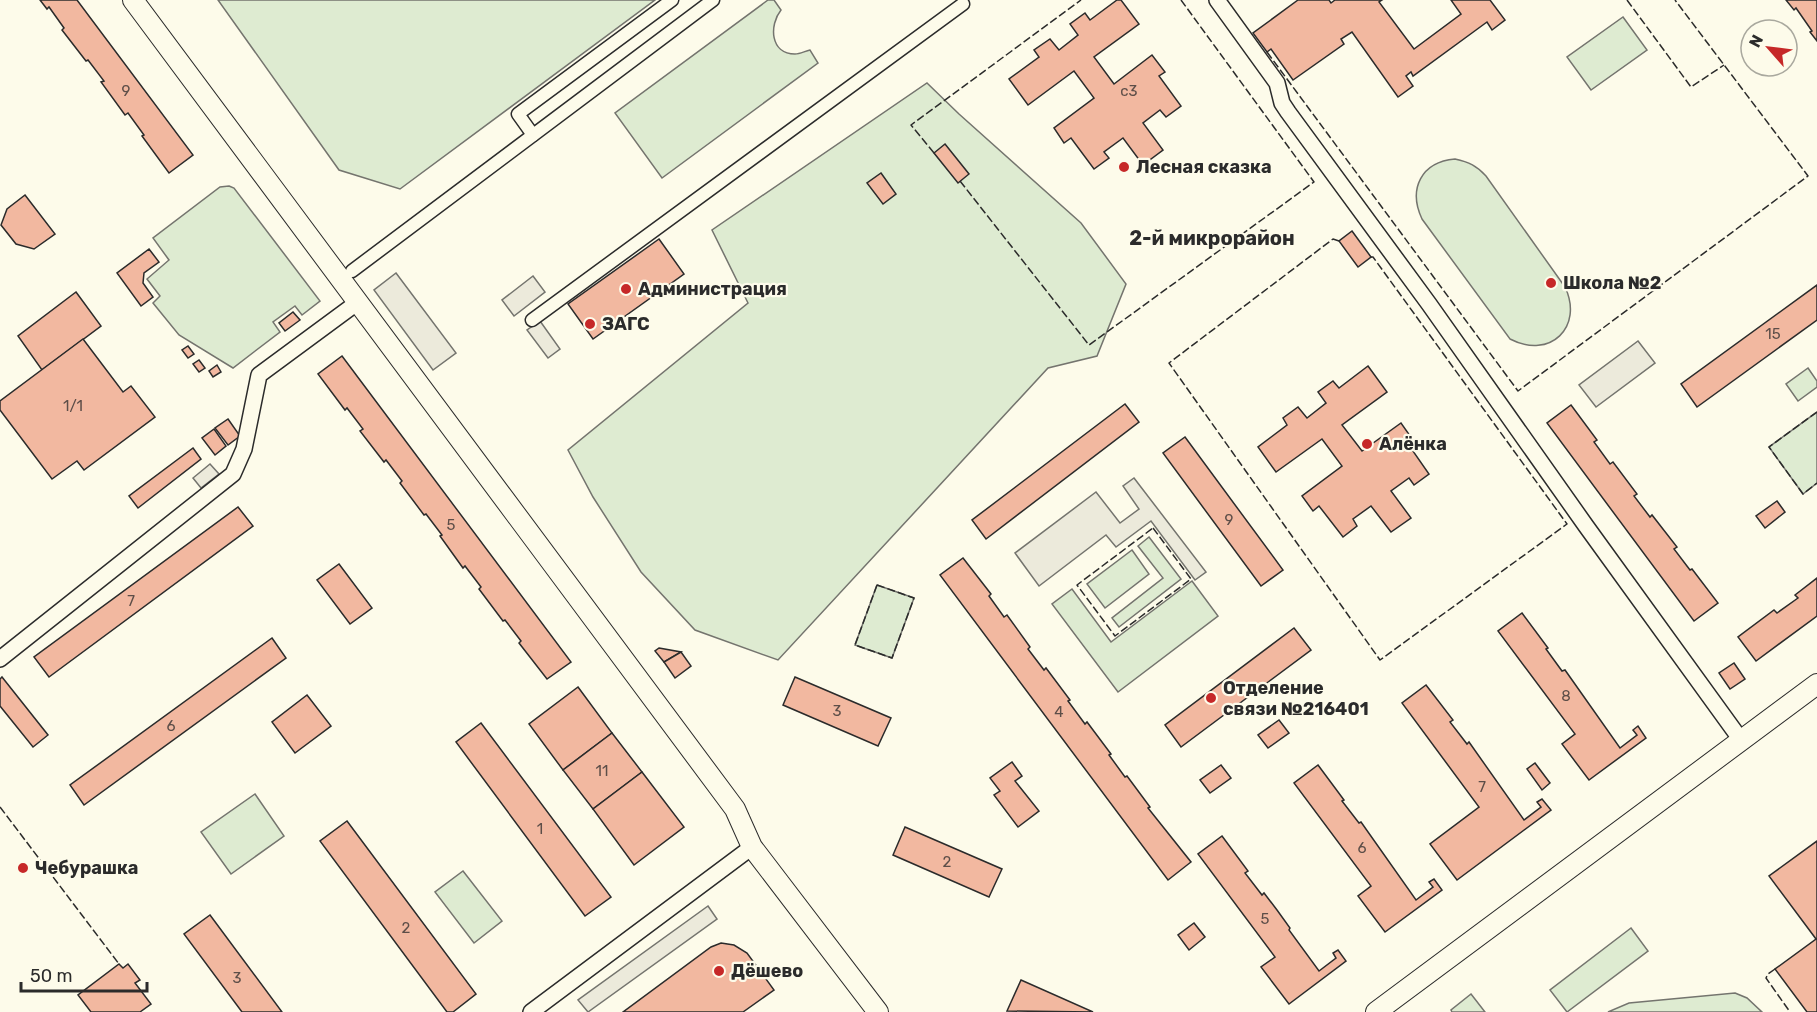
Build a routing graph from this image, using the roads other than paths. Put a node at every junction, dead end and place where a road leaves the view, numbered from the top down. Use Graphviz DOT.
graph roads {
  1 [pos="132,0"];
  2 [pos="672,0"];
  3 [pos="713,0"];
  4 [pos="1217,0"];
  5 [pos="963,4"];
  6 [pos="533,135"];
  7 [pos="352,271"];
  8 [pos="358,302"];
  9 [pos="532,320"];
  10 [pos="0,659"];
  11 [pos="1817,684"];
  12 [pos="1741,740"];
  13 [pos="752,847"];
  14 [pos="531,1012"];
  15 [pos="878,1012"];
  16 [pos="1376,1012"];
  1 -- 8 [label="street"];
  2 -- 6 [label="street"];
  3 -- 6 [label="street"];
  4 -- 12 [label="street"];
  5 -- 9 [label="street"];
  6 -- 7 [label="street"];
  8 -- 10 [label="street"];
  8 -- 13 [label="street"];
  11 -- 12 [label="street"];
  12 -- 16 [label="street"];
  13 -- 14 [label="street"];
  13 -- 15 [label="street"];
}
